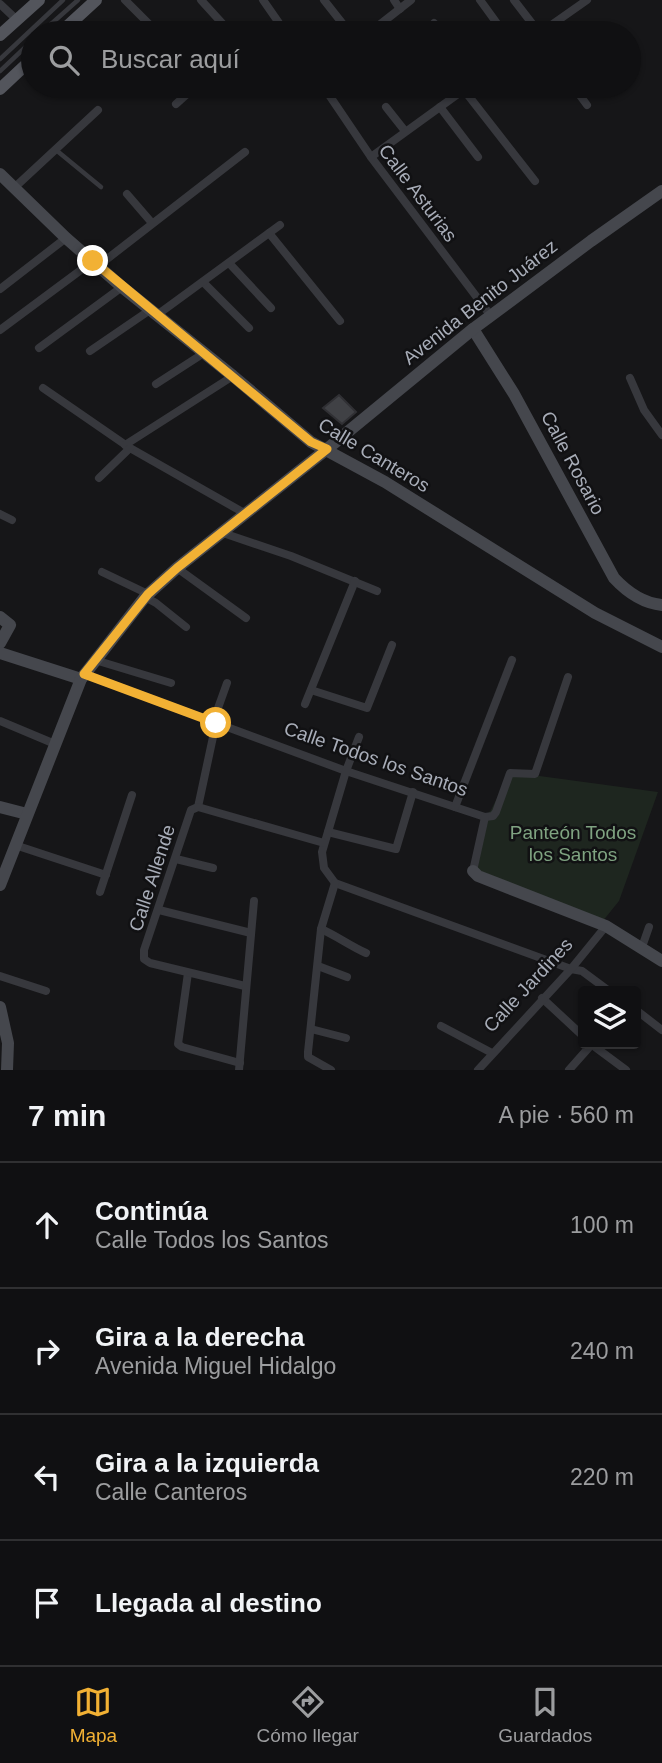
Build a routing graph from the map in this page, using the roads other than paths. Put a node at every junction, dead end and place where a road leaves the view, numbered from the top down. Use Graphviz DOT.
graph roads {
  1 [pos="39,0"];
  2 [pos="63,0"];
  3 [pos="78,0"];
  4 [pos="96,0"];
  5 [pos="125,0"];
  6 [pos="201,0"];
  7 [pos="263,0"];
  8 [pos="324,0"];
  9 [pos="394,0"];
  10 [pos="411,0"];
  11 [pos="480,0"];
  12 [pos="514,0"];
  13 [pos="587,0"];
  14 [pos="0,4"];
  15 [pos="400,9"];
  16 [pos="17,20"];
  17 [pos="40,21"];
  18 [pos="54,21"];
  19 [pos="77,21"];
  20 [pos="146,21"];
  21 [pos="220,21"];
  22 [pos="278,21"];
  23 [pos="341,21"];
  24 [pos="384,21"];
  25 [pos="495,21"];
  26 [pos="530,21"];
  27 [pos="556,21"];
  28 [pos="0,35"];
  29 [pos="21,39"];
  30 [pos="21,51"];
  31 [pos="0,58"];
  32 [pos="21,69"];
  33 [pos="0,71"];
  34 [pos="0,89"];
  35 [pos="183,98"];
  36 [pos="331,98"];
  37 [pos="452,98"];
  38 [pos="473,98"];
  39 [pos="582,98"];
  40 [pos="176,104"];
  41 [pos="587,105"];
  42 [pos="386,107"];
  43 [pos="440,107"];
  44 [pos="98,110"];
  45 [pos="405,131"];
  46 [pos="55,150"];
  47 [pos="245,152"];
  48 [pos="371,157"];
  49 [pos="478,157"];
  50 [pos="0,174"];
  51 [pos="535,181"];
  52 [pos="101,187"];
  53 [pos="14,188"];
  54 [pos="662,191"];
  55 [pos="128,194"];
  56 [pos="152,223"];
  57 [pos="280,225"];
  58 [pos="269,233"];
  59 [pos="66,238"];
  60 [pos="229,263"];
  61 [pos="96,264"];
  62 [pos="203,282"];
  63 [pos="122,287"];
  64 [pos="0,289"];
  65 [pos="271,309"];
  66 [pos="153,312"];
  67 [pos="491,316"];
  68 [pos="340,321"];
  69 [pos="249,328"];
  70 [pos="473,329"];
  71 [pos="0,330"];
  72 [pos="40,348"];
  73 [pos="90,351"];
  74 [pos="204,353"];
  75 [pos="233,376"];
  76 [pos="630,378"];
  77 [pos="156,384"];
  78 [pos="43,388"];
  79 [pos="662,435"];
  80 [pos="127,446"];
  81 [pos="327,449"];
  82 [pos="99,478"];
  83 [pos="0,514"];
  84 [pos="246,514"];
  85 [pos="12,520"];
  86 [pos="223,533"];
  87 [pos="177,568"];
  88 [pos="102,572"];
  89 [pos="355,581"];
  90 [pos="377,591"];
  91 [pos="146,596"];
  92 [pos="656,604"];
  93 [pos="246,618"];
  94 [pos="5,621"];
  95 [pos="186,627"];
  96 [pos="0,643"];
  97 [pos="393,645"];
  98 [pos="662,647"];
  99 [pos="0,653"];
  100 [pos="95,660"];
  101 [pos="512,660"];
  102 [pos="83,676"];
  103 [pos="568,677"];
  104 [pos="171,683"];
  105 [pos="227,683"];
  106 [pos="311,690"];
  107 [pos="305,704"];
  108 [pos="0,721"];
  109 [pos="215,723"];
  110 [pos="359,737"];
  111 [pos="55,744"];
  112 [pos="346,771"];
  113 [pos="413,792"];
  114 [pos="132,795"];
  115 [pos="0,807"];
  116 [pos="455,807"];
  117 [pos="196,808"];
  118 [pos="27,814"];
  119 [pos="485,817"];
  120 [pos="328,832"];
  121 [pos="324,843"];
  122 [pos="15,845"];
  123 [pos="176,859"];
  124 [pos="213,867"];
  125 [pos="473,872"];
  126 [pos="106,875"];
  127 [pos="335,883"];
  128 [pos="0,884"];
  129 [pos="100,892"];
  130 [pos="254,901"];
  131 [pos="159,910"];
  132 [pos="606,926"];
  133 [pos="649,927"];
  134 [pos="321,929"];
  135 [pos="251,933"];
  136 [pos="642,947"];
  137 [pos="366,953"];
  138 [pos="662,961"];
  139 [pos="318,966"];
  140 [pos="571,969"];
  141 [pos="188,973"];
  142 [pos="0,976"];
  143 [pos="347,977"];
  144 [pos="245,986"];
  145 [pos="602,986"];
  146 [pos="46,991"];
  147 [pos="542,998"];
  148 [pos="0,1007"];
  149 [pos="641,1014"];
  150 [pos="441,1026"];
  151 [pos="311,1029"];
  152 [pos="662,1030"];
  153 [pos="578,1031"];
  154 [pos="346,1038"];
  155 [pos="588,1049"];
  156 [pos="599,1049"];
  157 [pos="492,1053"];
  158 [pos="240,1066"];
  159 [pos="0,1067"];
  160 [pos="7,1070"];
  161 [pos="331,1070"];
  162 [pos="478,1070"];
  163 [pos="569,1070"];
  164 [pos="626,1070"];
  1 -- 16 [label="main road"];
  2 -- 17 [label="lane"];
  3 -- 18 [label="lane"];
  4 -- 19 [label="main road"];
  5 -- 20 [label="street"];
  6 -- 21 [label="street"];
  7 -- 22 [label="street"];
  8 -- 23 [label="street"];
  9 -- 15 [label="street"];
  10 -- 15 [label="street"];
  11 -- 25 [label="street"];
  12 -- 26 [label="street"];
  13 -- 27 [label="street"];
  14 -- 16 [label="street"];
  15 -- 24 [label="street"];
  16 -- 28 [label="main road"];
  29 -- 31 [label="lane"];
  30 -- 33 [label="lane"];
  32 -- 34 [label="main road"];
  35 -- 40 [label="street"];
  36 -- 48 [label="street, Calle Asturias"];
  37 -- 43 [label="street"];
  38 -- 51 [label="street"];
  39 -- 41 [label="street"];
  42 -- 45 [label="street"];
  43 -- 45 [label="street"];
  43 -- 49 [label="street"];
  44 -- 46 [label="street"];
  45 -- 48 [label="street"];
  46 -- 52 [label="lane"];
  46 -- 53 [label="street"];
  47 -- 56 [label="street"];
  48 -- 67 [label="street, Calle Asturias"];
  50 -- 53 [label="street, Calle Canteros"];
  53 -- 59 [label="street, Calle Canteros"];
  54 -- 67 [label="street, Avenida Benito Juárez"];
  55 -- 56 [label="street"];
  56 -- 61 [label="street"];
  57 -- 58 [label="street"];
  58 -- 60 [label="street"];
  58 -- 68 [label="street"];
  59 -- 61 [label="street, Calle Canteros"];
  59 -- 64 [label="street"];
  60 -- 62 [label="street"];
  60 -- 65 [label="street"];
  61 -- 63 [label="street, Calle Canteros"];
  61 -- 71 [label="street"];
  62 -- 66 [label="street"];
  62 -- 69 [label="street"];
  63 -- 66 [label="street, Calle Canteros"];
  63 -- 72 [label="street"];
  66 -- 73 [label="street"];
  66 -- 74 [label="street, Calle Canteros"];
  67 -- 70 [label="street, Avenida Benito Juárez"];
  70 -- 81 [label="street, Avenida Benito Juárez"];
  70 -- 92 [label="street, Calle Rosario"];
  74 -- 75 [label="street, Calle Canteros"];
  74 -- 77 [label="street"];
  75 -- 80 [label="street"];
  75 -- 81 [label="street, Calle Canteros"];
  76 -- 79 [label="street"];
  78 -- 80 [label="street"];
  80 -- 82 [label="street"];
  80 -- 84 [label="street"];
  81 -- 84 [label="street, Avenida Benito Juárez"];
  81 -- 98 [label="street, Calle Canteros"];
  83 -- 85 [label="street"];
  84 -- 86 [label="street, Avenida Benito Juárez"];
  86 -- 87 [label="street, Avenida Benito Juárez"];
  86 -- 89 [label="street"];
  87 -- 91 [label="street, Avenida Benito Juárez"];
  87 -- 93 [label="street"];
  88 -- 91 [label="street"];
  89 -- 90 [label="street"];
  89 -- 106 [label="street"];
  91 -- 95 [label="street"];
  91 -- 100 [label="street, Avenida Benito Juárez"];
  94 -- 96 [label="street"];
  97 -- 106 [label="street"];
  99 -- 102 [label="street"];
  100 -- 102 [label="street, Avenida Benito Juárez"];
  100 -- 104 [label="street"];
  101 -- 116 [label="street"];
  102 -- 109 [label="street, Calle Todos los Santos"];
  102 -- 111 [label="street, Avenida Benito Juárez"];
  103 -- 119 [label="street"];
  105 -- 109 [label="street, Calle Allende"];
  106 -- 107 [label="street"];
  108 -- 111 [label="street"];
  109 -- 112 [label="street, Calle Todos los Santos"];
  109 -- 117 [label="street, Calle Allende"];
  110 -- 112 [label="street"];
  111 -- 118 [label="street, Avenida Benito Juárez"];
  112 -- 113 [label="street, Calle Todos los Santos"];
  112 -- 120 [label="street"];
  113 -- 116 [label="street, Calle Todos los Santos"];
  113 -- 120 [label="street"];
  114 -- 126 [label="street"];
  115 -- 118 [label="street"];
  116 -- 119 [label="street, Calle Todos los Santos"];
  117 -- 121 [label="street"];
  117 -- 123 [label="street, Calle Allende"];
  118 -- 122 [label="street, Avenida Benito Juárez"];
  119 -- 125 [label="street, Calle Todos los Santos"];
  120 -- 121 [label="street"];
  121 -- 127 [label="street"];
  122 -- 126 [label="street"];
  122 -- 128 [label="street, Avenida Benito Juárez"];
  123 -- 124 [label="street"];
  123 -- 131 [label="street, Calle Allende"];
  125 -- 132 [label="street, Calle Todos los Santos"];
  126 -- 129 [label="street"];
  127 -- 134 [label="street"];
  127 -- 140 [label="street"];
  130 -- 135 [label="street"];
  131 -- 135 [label="street"];
  131 -- 141 [label="street, Calle Allende"];
  132 -- 136 [label="street, Calle Todos los Santos"];
  132 -- 140 [label="street, Calle Jardines"];
  133 -- 136 [label="street"];
  134 -- 137 [label="street"];
  134 -- 139 [label="street"];
  135 -- 144 [label="street"];
  136 -- 138 [label="street, Calle Todos los Santos"];
  139 -- 143 [label="street"];
  139 -- 151 [label="street"];
  140 -- 145 [label="street"];
  140 -- 147 [label="street, Calle Jardines"];
  141 -- 144 [label="street"];
  141 -- 158 [label="street"];
  142 -- 146 [label="street"];
  144 -- 158 [label="street"];
  147 -- 153 [label="street"];
  147 -- 157 [label="street, Calle Jardines"];
  148 -- 160 [label="street"];
  149 -- 152 [label="street"];
  150 -- 157 [label="street"];
  151 -- 154 [label="street"];
  151 -- 161 [label="street"];
  155 -- 163 [label="street"];
  156 -- 164 [label="street"];
  157 -- 162 [label="street, Calle Jardines"];
  159 -- 160 [label="street"];
}
